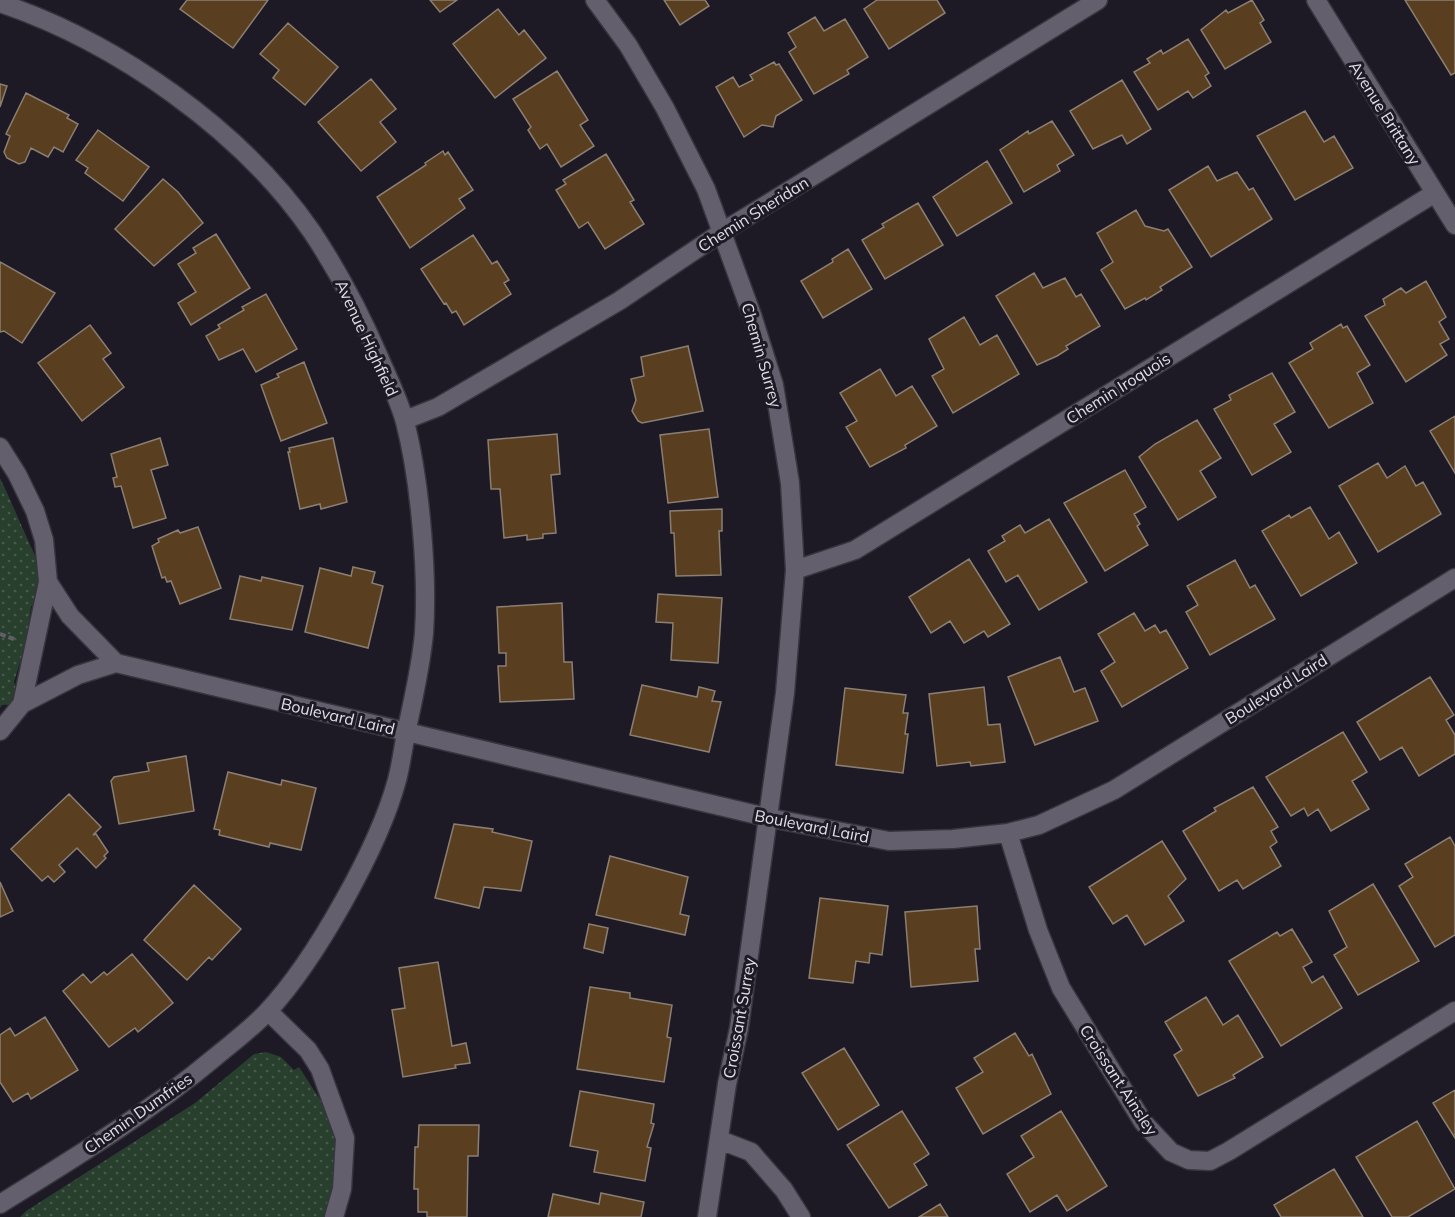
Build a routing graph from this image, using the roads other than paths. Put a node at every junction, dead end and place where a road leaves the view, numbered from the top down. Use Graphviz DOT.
graph roads {
  1 [pos="595,0"];
  2 [pos="1098,0"];
  3 [pos="1316,0"];
  4 [pos="0,3"];
  5 [pos="1435,193"];
  6 [pos="1455,225"];
  7 [pos="722,232"];
  8 [pos="405,420"];
  9 [pos="0,447"];
  10 [pos="795,570"];
  11 [pos="1455,578"];
  12 [pos="48,582"];
  13 [pos="116,663"];
  14 [pos="22,704"];
  15 [pos="0,731"];
  16 [pos="406,732"];
  17 [pos="770,818"];
  18 [pos="1008,833"];
  19 [pos="268,1011"];
  20 [pos="1455,1011"];
  21 [pos="720,1140"];
  22 [pos="0,1204"];
  23 [pos="334,1217"];
  24 [pos="707,1217"];
  25 [pos="801,1217"];
  1 -- 7 [label="street, Chemin Surrey"];
  2 -- 7 [label="street, Chemin Sheridan"];
  3 -- 5 [label="street, Avenue Brittany"];
  4 -- 8 [label="street, Avenue Highfield"];
  5 -- 6 [label="street, Avenue Brittany"];
  5 -- 10 [label="street, Chemin Iroquois"];
  7 -- 8 [label="street, Chemin Sheridan"];
  7 -- 10 [label="street, Chemin Surrey"];
  8 -- 16 [label="street, Avenue Highfield"];
  9 -- 12 [label="street"];
  10 -- 17 [label="street, Chemin Surrey"];
  11 -- 18 [label="street, Boulevard Laird"];
  12 -- 13 [label="street"];
  12 -- 14 [label="street"];
  13 -- 14 [label="street"];
  13 -- 16 [label="street, Boulevard Laird"];
  14 -- 15 [label="street"];
  16 -- 17 [label="street, Boulevard Laird"];
  16 -- 19 [label="street, Chemin Dumfries"];
  17 -- 18 [label="street, Boulevard Laird"];
  17 -- 21 [label="street, Croissant Surrey"];
  18 -- 20 [label="street, Croissant Ainsley"];
  19 -- 22 [label="street, Chemin Dumfries"];
  19 -- 23 [label="street"];
  21 -- 24 [label="street, Croissant Surrey"];
  21 -- 25 [label="street"];
}
